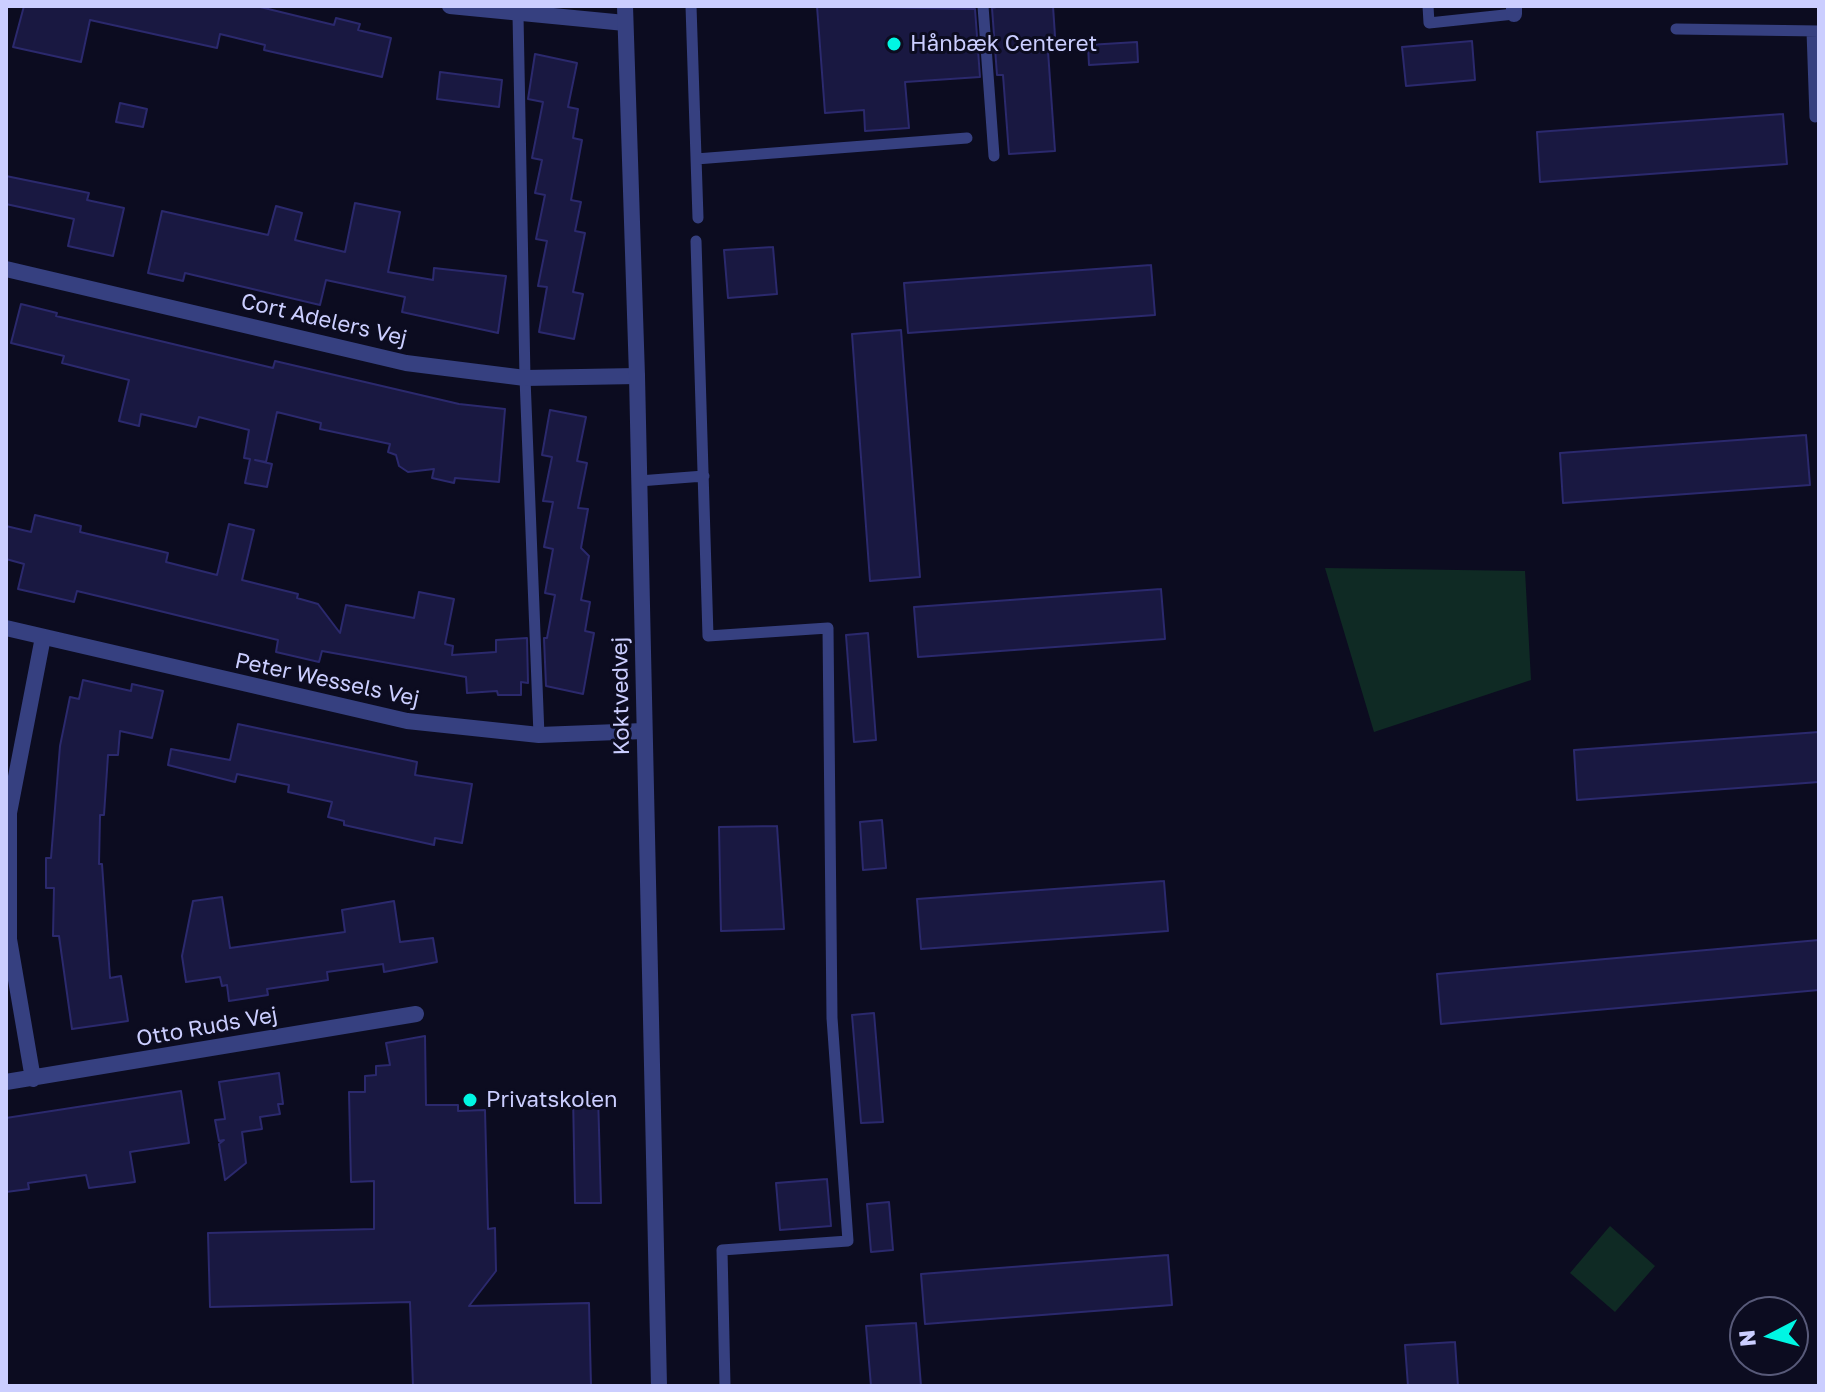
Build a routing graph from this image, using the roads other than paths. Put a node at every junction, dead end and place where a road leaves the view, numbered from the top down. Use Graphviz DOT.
graph roads {
  1 [pos="450,6"];
  2 [pos="691,6"];
  3 [pos="983,6"];
  4 [pos="1428,6"];
  5 [pos="1514,10"];
  6 [pos="518,15"];
  7 [pos="625,15"];
  8 [pos="1676,29"];
  9 [pos="1816,31"];
  10 [pos="1815,117"];
  11 [pos="967,138"];
  12 [pos="994,156"];
  13 [pos="696,159"];
  14 [pos="698,218"];
  15 [pos="696,241"];
  16 [pos="6,269"];
  17 [pos="637,376"];
  18 [pos="525,378"];
  19 [pos="704,476"];
  20 [pos="639,481"];
  21 [pos="6,628"];
  22 [pos="43,637"];
  23 [pos="644,731"];
  24 [pos="539,735"];
  25 [pos="416,1014"];
  26 [pos="33,1079"];
  27 [pos="6,1082"];
  28 [pos="659,1386"];
  29 [pos="725,1386"];
  1 -- 6 [label="street"];
  2 -- 13 [label="lane"];
  3 -- 12 [label="lane"];
  4 -- 5 [label="lane"];
  6 -- 7 [label="street"];
  6 -- 18 [label="lane"];
  7 -- 17 [label="street, Koktvedvej"];
  8 -- 9 [label="lane"];
  9 -- 10 [label="lane"];
  11 -- 13 [label="lane"];
  13 -- 14 [label="lane"];
  15 -- 19 [label="lane"];
  16 -- 18 [label="street, Cort Adelers Vej"];
  17 -- 18 [label="street, Cort Adelers Vej"];
  17 -- 20 [label="street, Koktvedvej"];
  18 -- 24 [label="lane"];
  19 -- 20 [label="lane"];
  19 -- 29 [label="lane"];
  20 -- 23 [label="street, Koktvedvej"];
  21 -- 22 [label="street, Peter Wessels Vej"];
  22 -- 24 [label="street, Peter Wessels Vej"];
  22 -- 26 [label="street"];
  23 -- 24 [label="street, Peter Wessels Vej"];
  23 -- 28 [label="street, Koktvedvej"];
  25 -- 26 [label="street, Otto Ruds Vej"];
  26 -- 27 [label="street, Otto Ruds Vej"];
}
